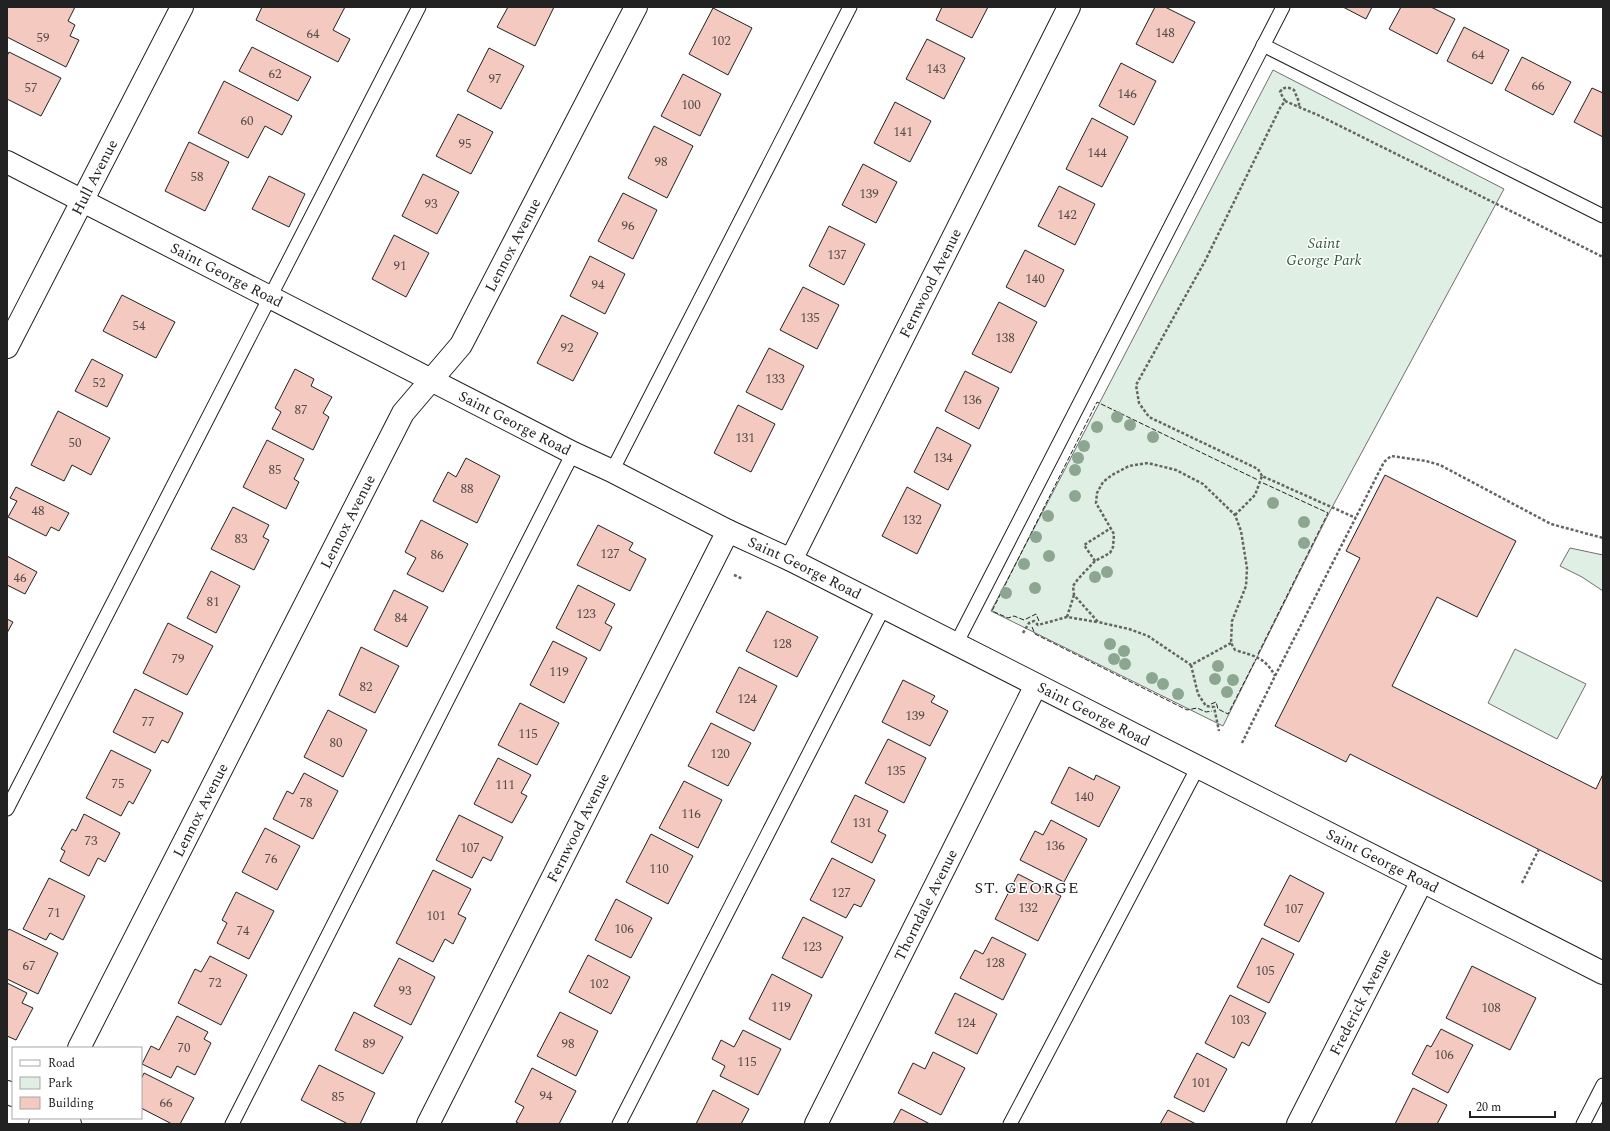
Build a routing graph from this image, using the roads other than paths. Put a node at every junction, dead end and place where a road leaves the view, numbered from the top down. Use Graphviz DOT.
graph roads {
  1 [pos="182,7"];
  2 [pos="419,7"];
  3 [pos="636,7"];
  4 [pos="850,7"];
  5 [pos="1069,7"];
  6 [pos="1282,7"];
  7 [pos="1263,45"];
  8 [pos="7,162"];
  9 [pos="82,200"];
  10 [pos="1603,216"];
  11 [pos="271,298"];
  12 [pos="7,347"];
  13 [pos="431,380"];
  14 [pos="573,453"];
  15 [pos="612,471"];
  16 [pos="728,531"];
  17 [pos="791,560"];
  18 [pos="884,607"];
  19 [pos="956,644"];
  20 [pos="1036,685"];
  21 [pos="1198,767"];
  22 [pos="7,809"];
  23 [pos="1422,881"];
  24 [pos="1603,973"];
  25 [pos="80,1047"];
  26 [pos="1603,1085"];
  27 [pos="60,1119"];
  28 [pos="70,1124"];
  29 [pos="232,1124"];
  30 [pos="428,1124"];
  31 [pos="619,1124"];
  32 [pos="816,1124"];
  33 [pos="1010,1124"];
  34 [pos="1298,1124"];
  35 [pos="1583,1124"];
  1 -- 9 [label="street, Hull Avenue"];
  2 -- 11 [label="lane"];
  3 -- 13 [label="street, Lennox Avenue"];
  4 -- 15 [label="lane"];
  5 -- 17 [label="street, Fernwood Avenue"];
  6 -- 7 [label="lane"];
  7 -- 10 [label="lane"];
  7 -- 19 [label="lane"];
  8 -- 9 [label="street, Saint George Road"];
  9 -- 11 [label="street, Saint George Road"];
  9 -- 12 [label="street, Hull Avenue"];
  11 -- 13 [label="street, Saint George Road"];
  11 -- 22 [label="lane"];
  13 -- 14 [label="street, Saint George Road"];
  13 -- 25 [label="street, Lennox Avenue"];
  14 -- 15 [label="street, Saint George Road"];
  14 -- 29 [label="lane"];
  15 -- 16 [label="street, Saint George Road"];
  16 -- 17 [label="street, Saint George Road"];
  16 -- 30 [label="street, Fernwood Avenue"];
  17 -- 18 [label="street, Saint George Road"];
  18 -- 19 [label="street, Saint George Road"];
  18 -- 31 [label="lane"];
  19 -- 20 [label="street, Saint George Road"];
  20 -- 21 [label="street, Saint George Road"];
  20 -- 32 [label="street, Thorndale Avenue"];
  21 -- 23 [label="street, Saint George Road"];
  21 -- 33 [label="lane"];
  23 -- 24 [label="street, Saint George Road"];
  23 -- 34 [label="street, Frederick Avenue"];
  26 -- 35 [label="lane"];
  27 -- 28 [label="street"];
}
